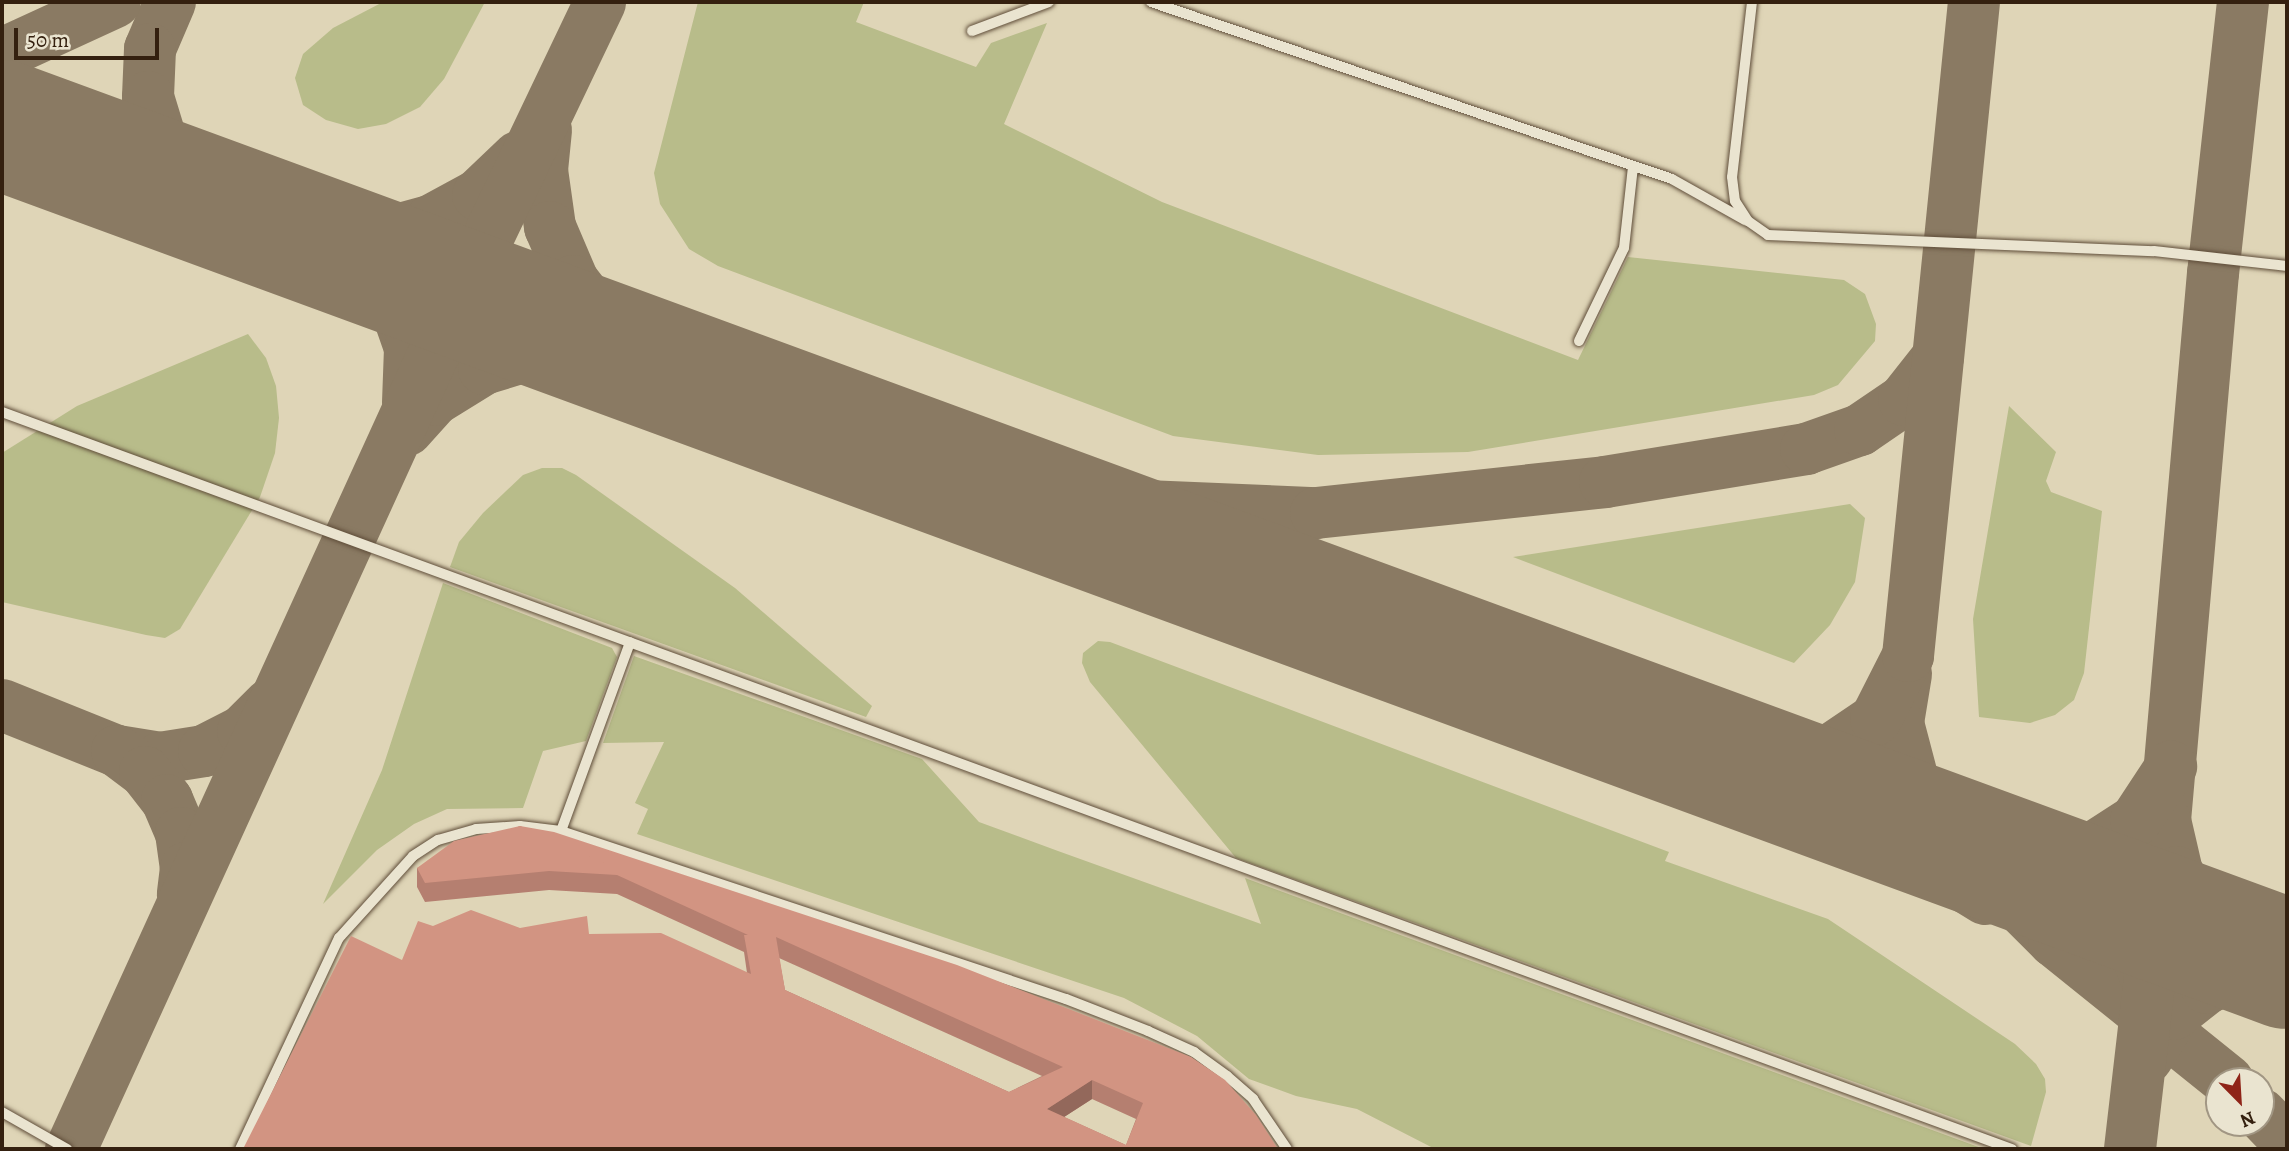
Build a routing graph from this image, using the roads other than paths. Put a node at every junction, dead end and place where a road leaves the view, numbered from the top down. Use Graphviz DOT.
graph roads {
  1 [pos="1049,2"];
  2 [pos="1151,2"];
  3 [pos="1752,2"];
  4 [pos="972,32"];
  5 [pos="1633,166"];
  6 [pos="1748,221"];
  7 [pos="2287,266"];
  8 [pos="1579,341"];
  9 [pos="2,412"];
  10 [pos="630,642"];
  11 [pos="561,831"];
  12 [pos="2,1112"];
  13 [pos="67,1149"];
  14 [pos="240,1149"];
  15 [pos="1287,1149"];
  16 [pos="2012,1149"];
  1 -- 4 [label="lane"];
  2 -- 5 [label="lane"];
  3 -- 6 [label="lane"];
  5 -- 6 [label="lane"];
  5 -- 8 [label="lane"];
  6 -- 7 [label="lane"];
  9 -- 10 [label="lane"];
  10 -- 11 [label="lane"];
  10 -- 16 [label="lane"];
  11 -- 14 [label="lane"];
  11 -- 15 [label="lane"];
  12 -- 13 [label="lane"];
}
